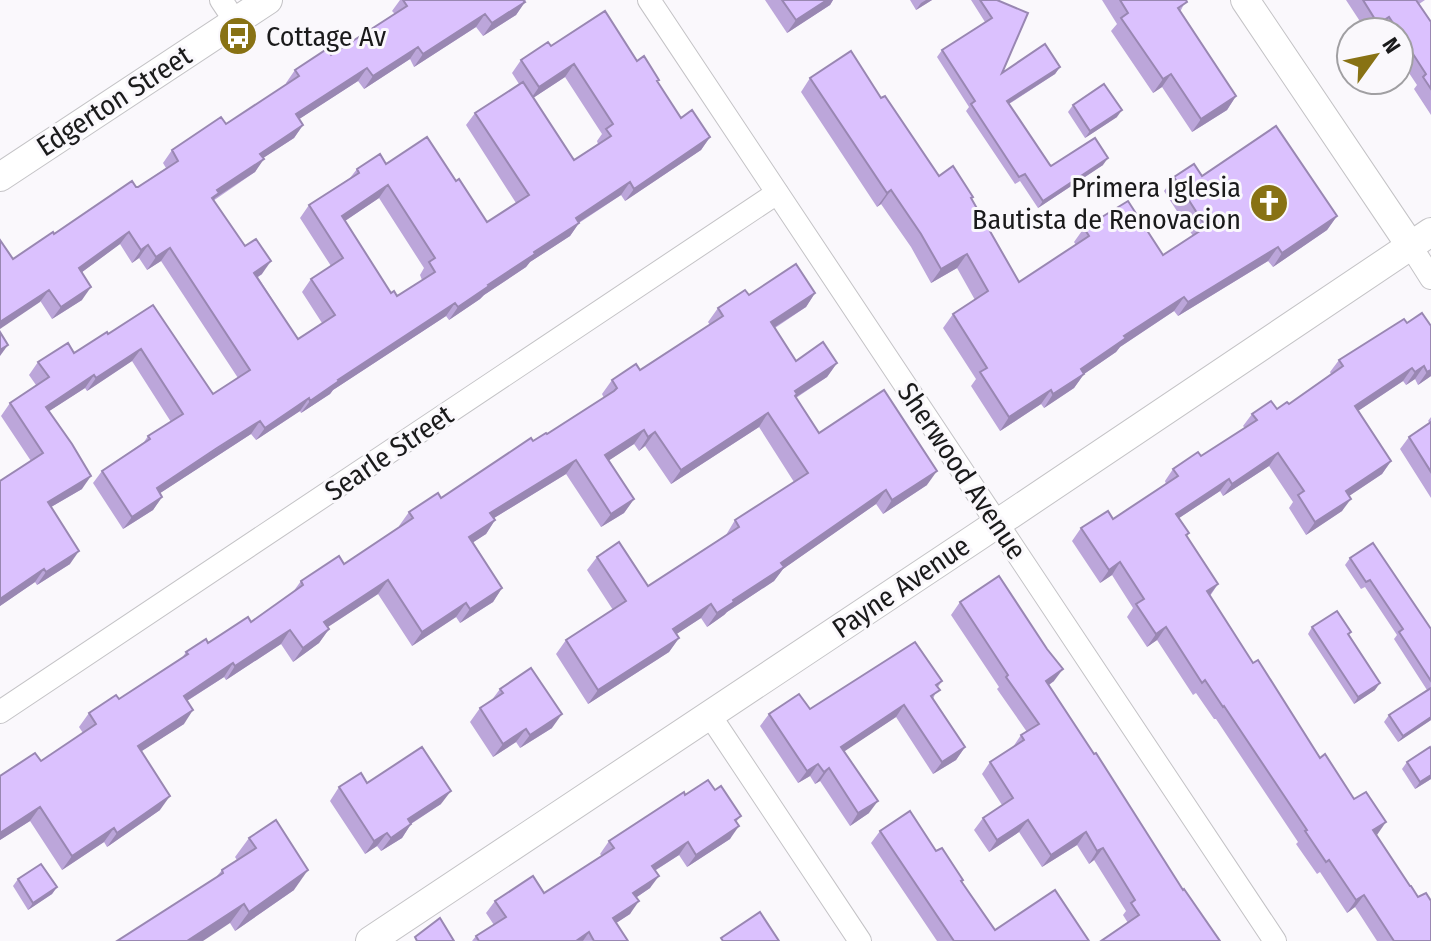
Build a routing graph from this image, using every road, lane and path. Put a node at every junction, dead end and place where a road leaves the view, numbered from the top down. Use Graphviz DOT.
graph roads {
  1 [pos="268,0"];
  2 [pos="649,0"];
  3 [pos="1245,0"];
  4 [pos="228,11"];
  5 [pos="0,177"];
  6 [pos="777,193"];
  7 [pos="1421,238"];
  8 [pos="1431,278"];
  9 [pos="997,523"];
  10 [pos="0,712"];
  11 [pos="709,714"];
  12 [pos="370,941"];
  13 [pos="860,941"];
  14 [pos="1275,941"];
  1 -- 4 [label="street, Edgerton Street"];
  2 -- 6 [label="street, Sherwood Avenue"];
  3 -- 7 [label="street"];
  4 -- 5 [label="street, Edgerton Street"];
  6 -- 9 [label="street, Sherwood Avenue"];
  6 -- 10 [label="street, Searle Street"];
  7 -- 8 [label="street"];
  7 -- 9 [label="street, Payne Avenue"];
  9 -- 11 [label="street, Payne Avenue"];
  9 -- 14 [label="street, Sherwood Avenue"];
  11 -- 12 [label="street, Payne Avenue"];
  11 -- 13 [label="street"];
}
